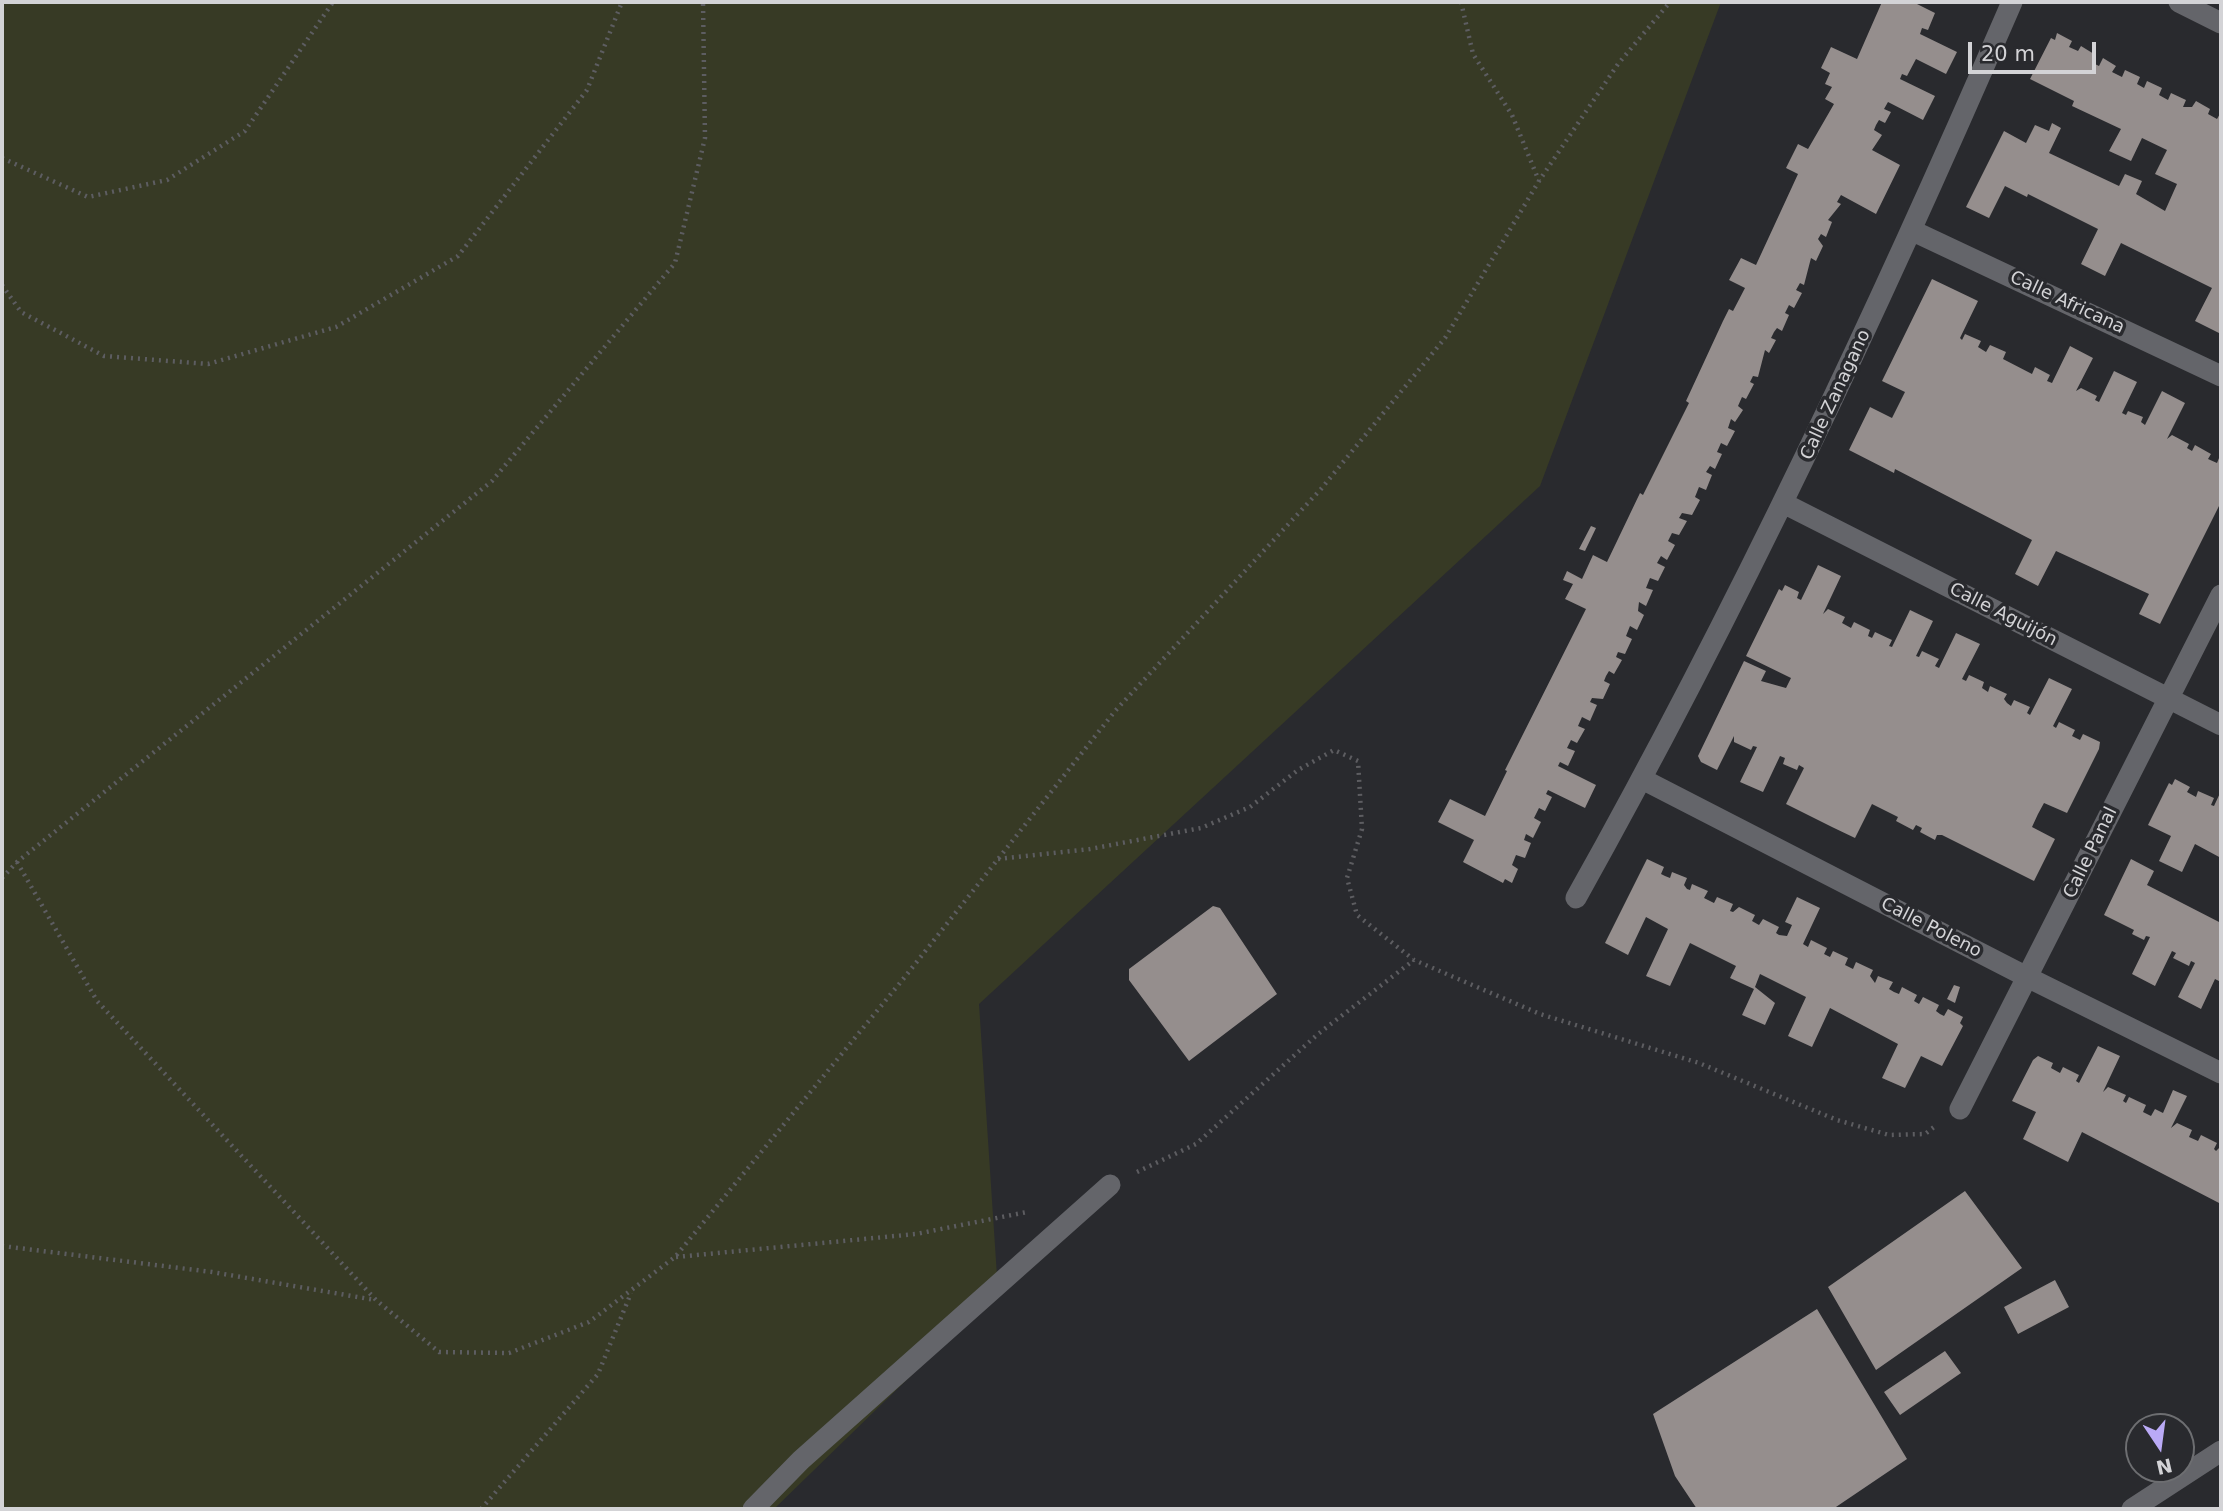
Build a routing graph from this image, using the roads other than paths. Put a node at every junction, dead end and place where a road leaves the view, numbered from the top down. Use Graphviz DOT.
graph roads {
  1 [pos="2012,2"];
  2 [pos="2179,2"];
  3 [pos="2221,23"];
  4 [pos="1913,231"];
  5 [pos="2221,376"];
  6 [pos="1785,504"];
  7 [pos="2221,595"];
  8 [pos="2168,698"];
  9 [pos="2221,725"];
  10 [pos="1642,779"];
  11 [pos="1576,898"];
  12 [pos="2029,978"];
  13 [pos="2221,1073"];
  14 [pos="1960,1110"];
  15 [pos="1110,1185"];
  16 [pos="2221,1451"];
  17 [pos="753,1509"];
  18 [pos="2132,1509"];
  1 -- 4 [label="street, Calle Zanagano"];
  2 -- 3 [label="street"];
  4 -- 5 [label="street, Calle Africana"];
  4 -- 6 [label="street, Calle Zanagano"];
  6 -- 8 [label="street, Calle Aguijón"];
  6 -- 10 [label="street, Calle Zanagano"];
  7 -- 8 [label="street, Calle Panal"];
  8 -- 9 [label="street, Calle Aguijón"];
  8 -- 12 [label="street, Calle Panal"];
  10 -- 11 [label="street, Calle Zanagano"];
  10 -- 12 [label="street, Calle Poleno"];
  12 -- 13 [label="street, Calle Poleno"];
  12 -- 14 [label="street, Calle Panal"];
  15 -- 17 [label="street"];
  16 -- 18 [label="street"];
}
